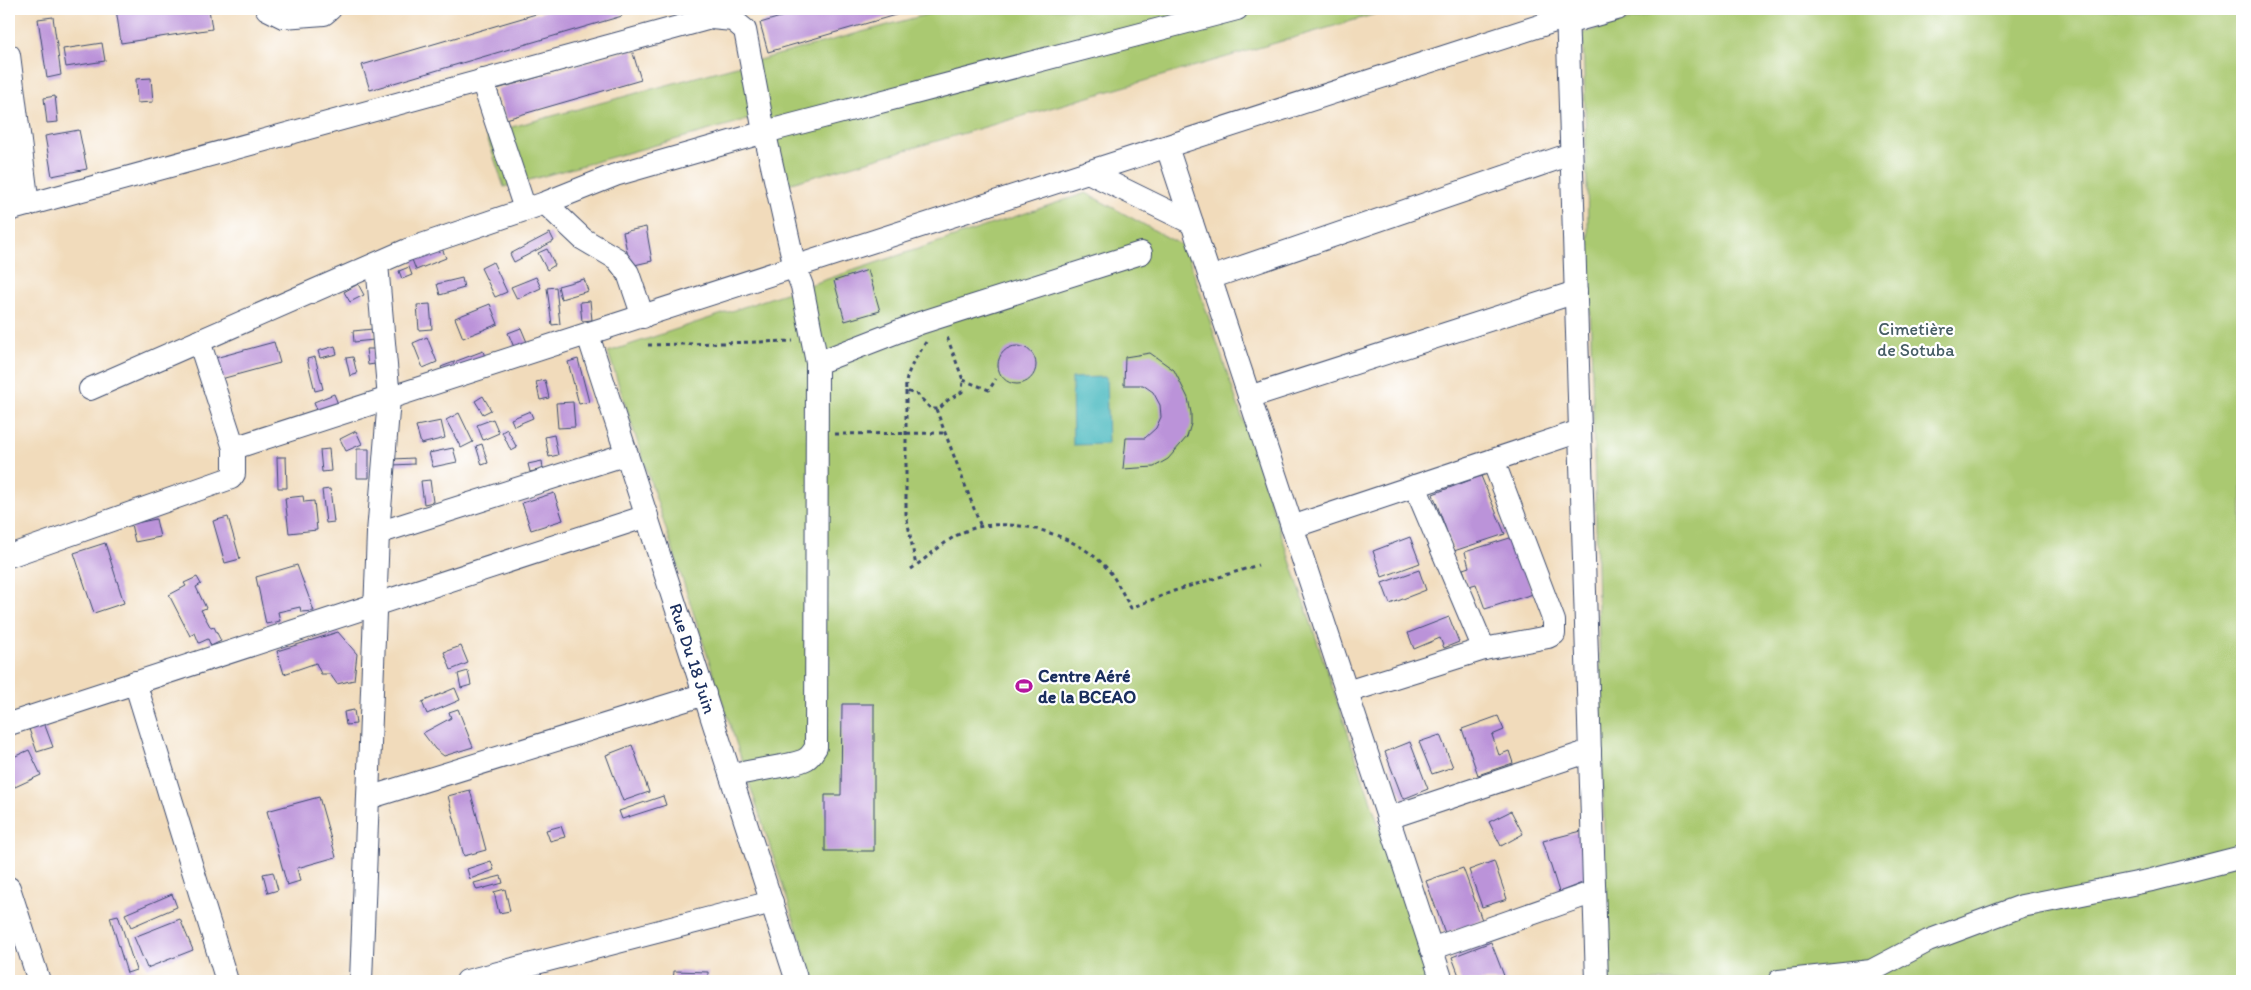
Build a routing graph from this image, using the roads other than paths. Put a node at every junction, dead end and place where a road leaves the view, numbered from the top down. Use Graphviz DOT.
graph roads {
  1 [pos="267,9"];
  2 [pos="330,9"];
  3 [pos="1236,9"];
  4 [pos="1617,9"];
  5 [pos="1567,16"];
  6 [pos="9,56"];
  7 [pos="482,80"];
  8 [pos="765,132"];
  9 [pos="1167,147"];
  10 [pos="1571,154"];
  11 [pos="1088,172"];
  12 [pos="535,206"];
  13 [pos="18,208"];
  14 [pos="1192,223"];
  15 [pos="1141,252"];
  16 [pos="376,264"];
  17 [pos="795,268"];
  18 [pos="1210,278"];
  19 [pos="1576,292"];
  20 [pos="643,317"];
  21 [pos="588,335"];
  22 [pos="199,341"];
  23 [pos="817,363"];
  24 [pos="90,389"];
  25 [pos="1249,397"];
  26 [pos="389,399"];
  27 [pos="1580,431"];
  28 [pos="234,448"];
  29 [pos="627,454"];
  30 [pos="1493,460"];
  31 [pos="1415,486"];
  32 [pos="647,516"];
  33 [pos="1292,527"];
  34 [pos="378,533"];
  35 [pos="9,556"];
  36 [pos="375,604"];
  37 [pos="1484,649"];
  38 [pos="135,682"];
  39 [pos="1346,692"];
  40 [pos="705,694"];
  41 [pos="9,724"];
  42 [pos="1590,751"];
  43 [pos="731,776"];
  44 [pos="368,798"];
  45 [pos="1388,818"];
  46 [pos="2242,857"];
  47 [pos="9,888"];
  48 [pos="1594,892"];
  49 [pos="772,902"];
  50 [pos="1431,949"];
  51 [pos="1868,976"];
  52 [pos="39,981"];
  53 [pos="227,981"];
  54 [pos="361,981"];
  55 [pos="467,981"];
  56 [pos="797,981"];
  57 [pos="1442,981"];
  58 [pos="1597,981"];
  59 [pos="1779,981"];
  1 -- 2 [label="street"];
  3 -- 8 [label="street"];
  4 -- 5 [label="street"];
  5 -- 9 [label="street"];
  5 -- 10 [label="street"];
  6 -- 13 [label="street"];
  7 -- 8 [label="street"];
  7 -- 12 [label="street"];
  7 -- 13 [label="street"];
  8 -- 12 [label="street"];
  8 -- 17 [label="street"];
  9 -- 11 [label="street"];
  9 -- 14 [label="street"];
  10 -- 18 [label="street"];
  10 -- 19 [label="street"];
  11 -- 14 [label="street"];
  11 -- 17 [label="street"];
  12 -- 16 [label="street"];
  12 -- 20 [label="street"];
  14 -- 18 [label="street"];
  15 -- 23 [label="street"];
  16 -- 22 [label="street"];
  16 -- 26 [label="street"];
  17 -- 20 [label="street"];
  17 -- 23 [label="street"];
  18 -- 25 [label="street"];
  19 -- 25 [label="street"];
  19 -- 27 [label="street"];
  20 -- 21 [label="street"];
  21 -- 26 [label="street"];
  21 -- 29 [label="street, Rue Du 18 Juin"];
  22 -- 24 [label="street"];
  22 -- 28 [label="street"];
  23 -- 43 [label="street"];
  25 -- 33 [label="street"];
  26 -- 28 [label="street"];
  26 -- 34 [label="street"];
  27 -- 30 [label="street"];
  27 -- 42 [label="street"];
  28 -- 35 [label="street"];
  29 -- 32 [label="street, Rue Du 18 Juin"];
  29 -- 34 [label="street"];
  30 -- 31 [label="street"];
  30 -- 37 [label="street"];
  31 -- 33 [label="street"];
  31 -- 37 [label="street"];
  32 -- 36 [label="street"];
  32 -- 40 [label="street, Rue Du 18 Juin"];
  33 -- 39 [label="street"];
  34 -- 36 [label="street"];
  36 -- 38 [label="street"];
  36 -- 44 [label="street"];
  37 -- 39 [label="street"];
  38 -- 41 [label="street"];
  38 -- 53 [label="street"];
  39 -- 45 [label="street"];
  40 -- 43 [label="street, Rue Du 18 Juin"];
  40 -- 44 [label="street"];
  42 -- 45 [label="street"];
  42 -- 48 [label="street"];
  43 -- 49 [label="street, Rue Du 18 Juin"];
  44 -- 54 [label="street"];
  45 -- 50 [label="street"];
  46 -- 51 [label="street"];
  47 -- 52 [label="street"];
  48 -- 50 [label="street"];
  48 -- 58 [label="street"];
  49 -- 55 [label="street"];
  49 -- 56 [label="street, Rue Du 18 Juin"];
  50 -- 57 [label="street"];
  51 -- 59 [label="street"];
}
